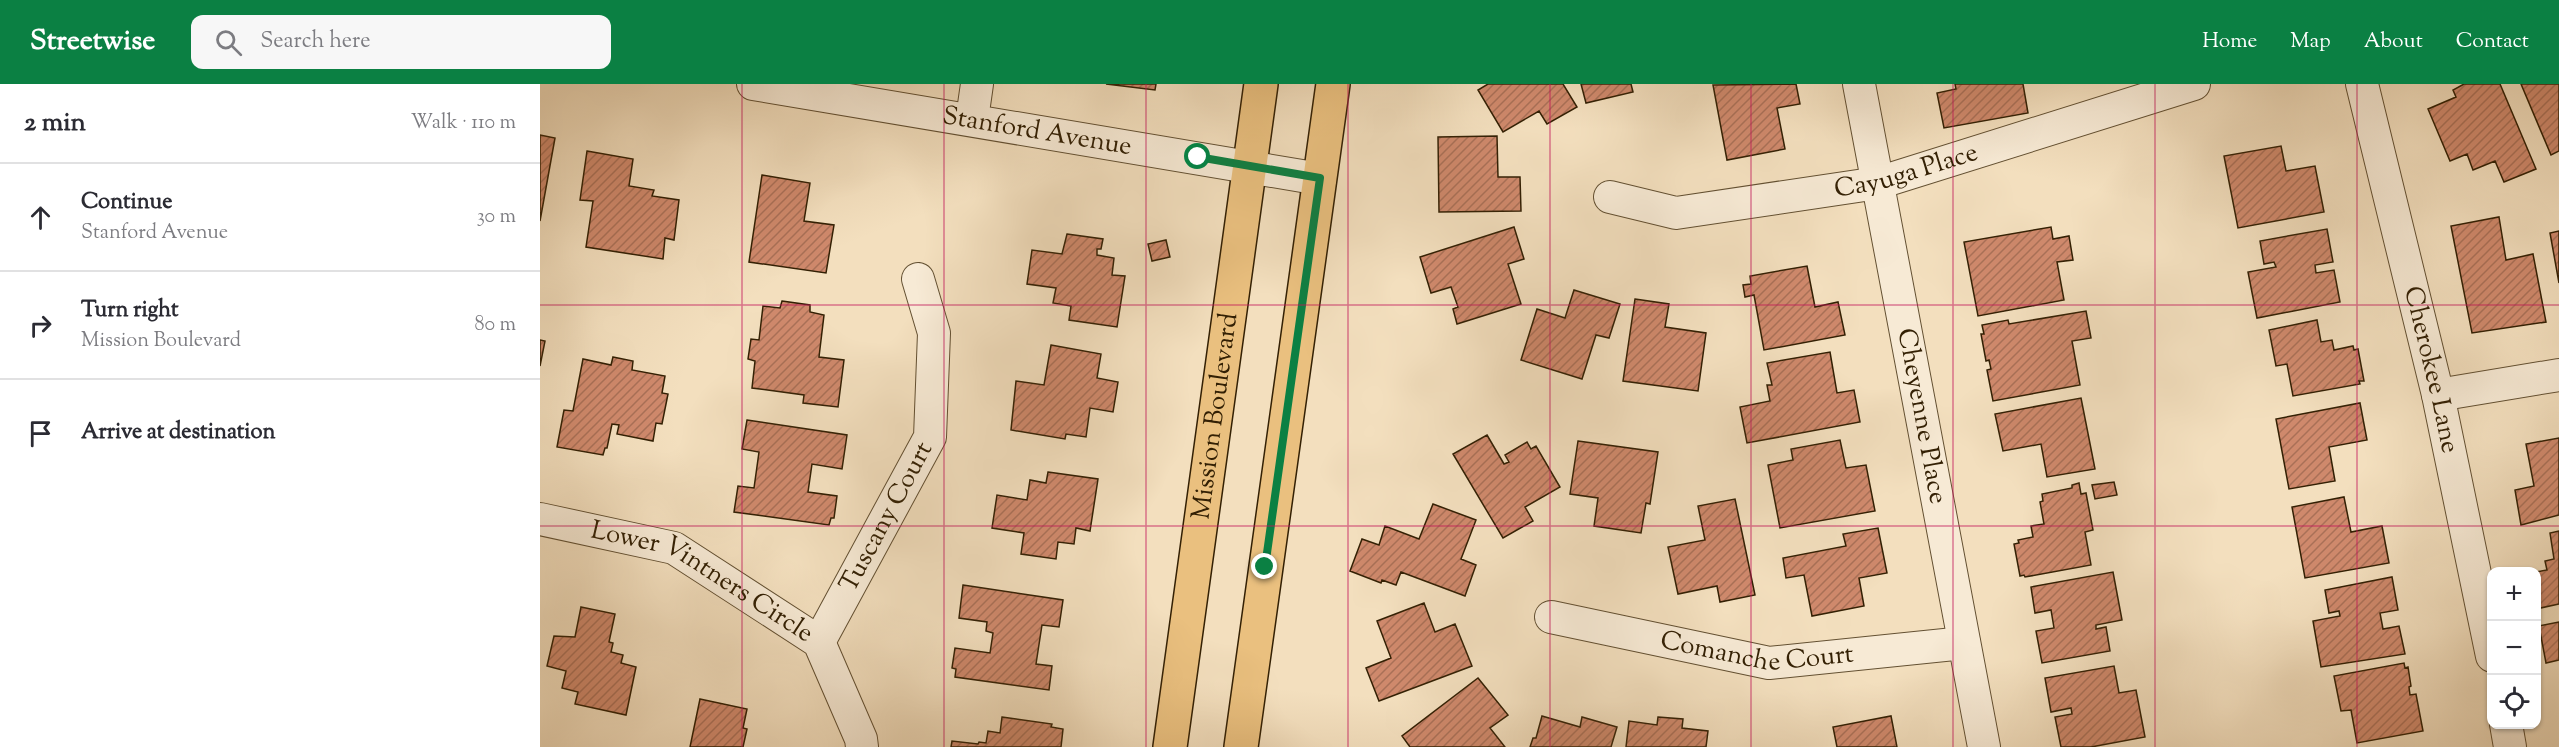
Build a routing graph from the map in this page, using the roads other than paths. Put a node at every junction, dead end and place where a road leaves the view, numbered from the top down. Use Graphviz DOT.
graph roads {
  1 [pos="753,84"];
  2 [pos="977,84"];
  3 [pos="1261,84"];
  4 [pos="1333,84"];
  5 [pos="1859,84"];
  6 [pos="2194,84"];
  7 [pos="2362,84"];
  8 [pos="972,119"];
  9 [pos="1250,165"];
  10 [pos="1320,178"];
  11 [pos="1878,183"];
  12 [pos="1610,197"];
  13 [pos="918,279"];
  14 [pos="2559,375"];
  15 [pos="2438,395"];
  16 [pos="540,519"];
  17 [pos="1551,617"];
  18 [pos="2487,632"];
  19 [pos="819,642"];
  20 [pos="1964,643"];
  21 [pos="2506,729"];
  22 [pos="862,747"];
  23 [pos="1170,747"];
  24 [pos="1241,747"];
  25 [pos="1984,747"];
  26 [pos="2510,747"];
  1 -- 8 [label="street, Stanford Avenue"];
  2 -- 8 [label="street"];
  3 -- 9 [label="main road, Mission Boulevard"];
  4 -- 10 [label="main road"];
  5 -- 11 [label="street, Cheyenne Place"];
  6 -- 11 [label="street, Cayuga Place"];
  7 -- 15 [label="street, Cherokee Lane"];
  8 -- 9 [label="street, Stanford Avenue"];
  9 -- 10 [label="street, Stanford Avenue"];
  9 -- 23 [label="main road, Mission Boulevard"];
  10 -- 24 [label="main road"];
  11 -- 12 [label="street, Cayuga Place"];
  11 -- 20 [label="street, Cheyenne Place"];
  13 -- 19 [label="street, Tuscany Court"];
  14 -- 15 [label="street"];
  15 -- 18 [label="street, Cherokee Lane"];
  16 -- 19 [label="street, Lower Vintners Circle"];
  17 -- 20 [label="street, Comanche Court"];
  19 -- 22 [label="street, Lower Vintners Circle"];
  20 -- 25 [label="street, Cheyenne Place"];
  21 -- 26 [label="street"];
}
